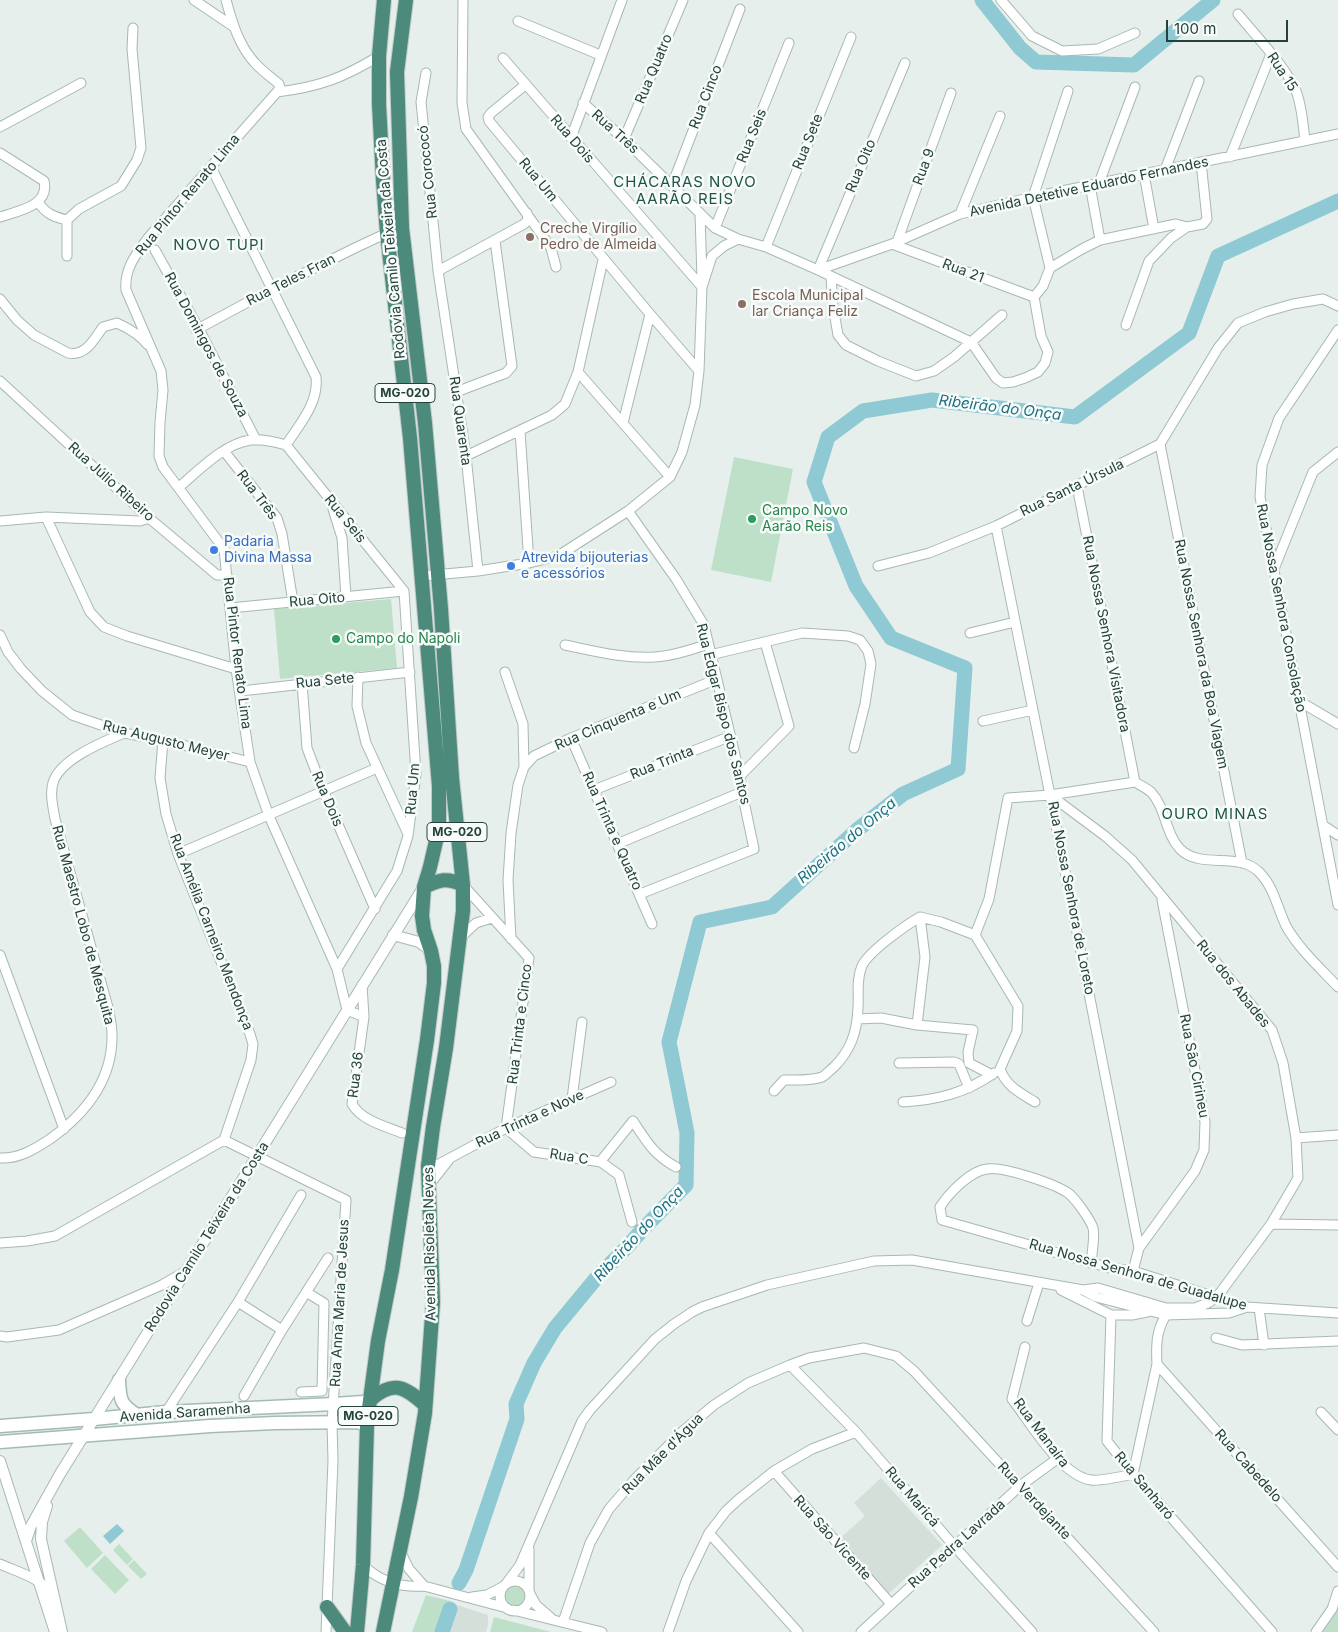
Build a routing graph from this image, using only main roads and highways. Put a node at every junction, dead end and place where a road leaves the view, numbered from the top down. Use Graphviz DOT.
graph roads {
  1 [pos="384,0"];
  2 [pos="406,0"];
  3 [pos="463,885"];
  4 [pos="424,887"];
  5 [pos="119,1380"];
  6 [pos="370,1400"];
  7 [pos="424,1405"];
  8 [pos="137,1415"];
  9 [pos="368,1425"];
  10 [pos="0,1426"];
  11 [pos="0,1442"];
  12 [pos="327,1607"];
  13 [pos="345,1632"];
  14 [pos="357,1632"];
  15 [pos="383,1632"];
  1 -- 4 [label="highway, Rodovia Camilo Teixeira da Costa / MG-020"];
  2 -- 3 [label="highway, Rodovia Camilo Teixeira da Costa / MG-020"];
  3 -- 4 [label="highway"];
  3 -- 7 [label="highway, Avenida Risoleta Neves / MG-020"];
  4 -- 6 [label="highway, Avenida Risoleta Neves / MG-020"];
  5 -- 8 [label="main road"];
  6 -- 7 [label="highway"];
  6 -- 8 [label="main road, Avenida Saramenha"];
  6 -- 9 [label="highway, Avenida Risoleta Neves / MG-020"];
  7 -- 15 [label="highway, Avenida Risoleta Neves / MG-020"];
  8 -- 10 [label="main road, Avenida Saramenha"];
  9 -- 11 [label="main road, Avenida Saramenha"];
  9 -- 14 [label="highway, Avenida Risoleta Neves / MG-020"];
  12 -- 13 [label="highway"];
}
